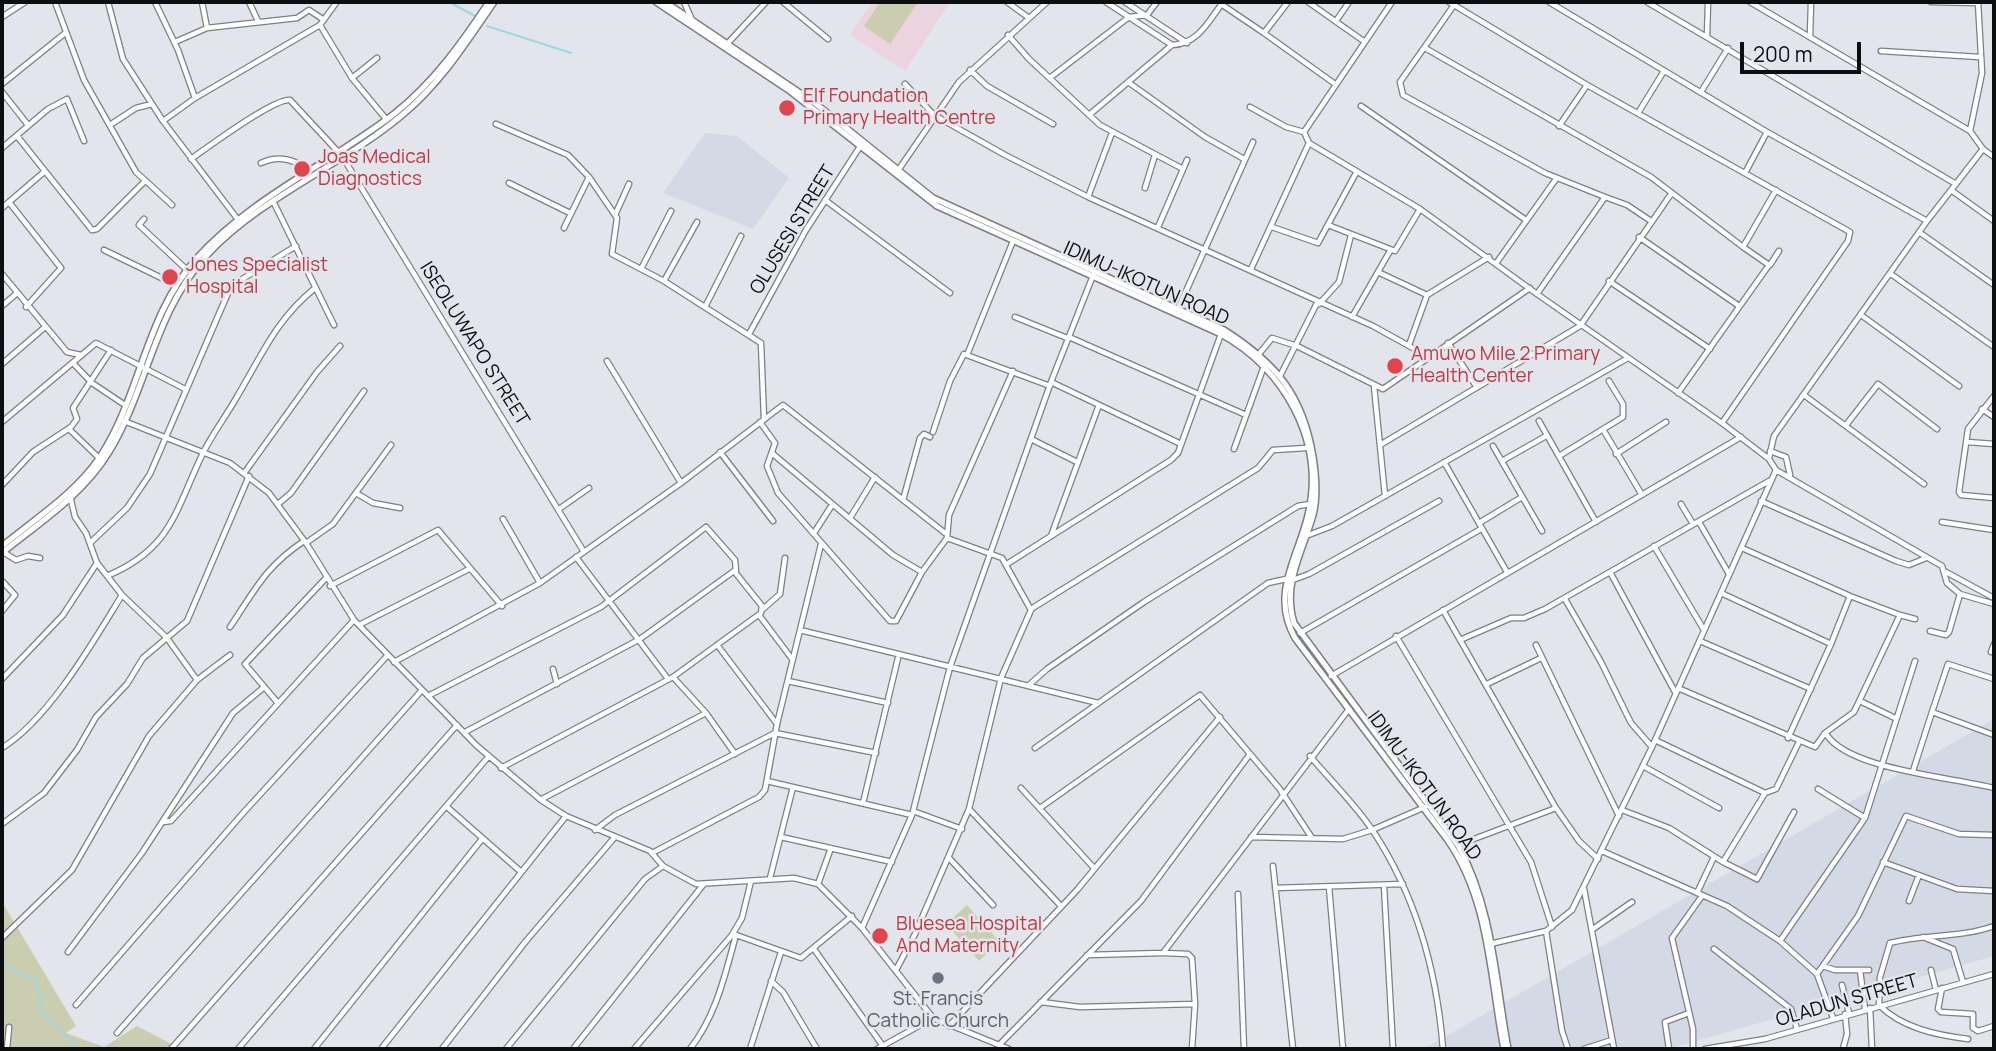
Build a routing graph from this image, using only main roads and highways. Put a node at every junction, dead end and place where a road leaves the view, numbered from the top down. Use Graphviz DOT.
graph roads {
  1 [pos="490,2"];
  2 [pos="656,2"];
  3 [pos="665,2"];
  4 [pos="736,53"];
  5 [pos="399,113"];
  6 [pos="863,144"];
  7 [pos="341,154"];
  8 [pos="1093,274"];
  9 [pos="142,368"];
  10 [pos="1309,452"];
  11 [pos="69,495"];
  12 [pos="2,550"];
  13 [pos="1288,580"];
  14 [pos="1426,807"];
  15 [pos="1506,1049"];
  1 -- 5 [label="main road"];
  2 -- 4 [label="main road, IDIMU-IKOTUN ROAD"];
  3 -- 4 [label="main road"];
  4 -- 6 [label="main road, IDIMU-IKOTUN ROAD"];
  5 -- 7 [label="main road"];
  5 -- 7 [label="main road"];
  6 -- 8 [label="main road"];
  6 -- 8 [label="main road, IDIMU-IKOTUN ROAD"];
  7 -- 9 [label="main road"];
  7 -- 9 [label="main road"];
  8 -- 10 [label="main road, IDIMU-IKOTUN ROAD"];
  8 -- 10 [label="main road"];
  9 -- 11 [label="main road"];
  9 -- 11 [label="main road"];
  10 -- 13 [label="main road, IDIMU-IKOTUN ROAD"];
  10 -- 13 [label="main road"];
  11 -- 12 [label="main road"];
  13 -- 14 [label="main road"];
  13 -- 14 [label="main road, IDIMU-IKOTUN ROAD"];
  14 -- 15 [label="main road, IDIMU-IKOTUN ROAD"];
  14 -- 15 [label="main road"];
}
